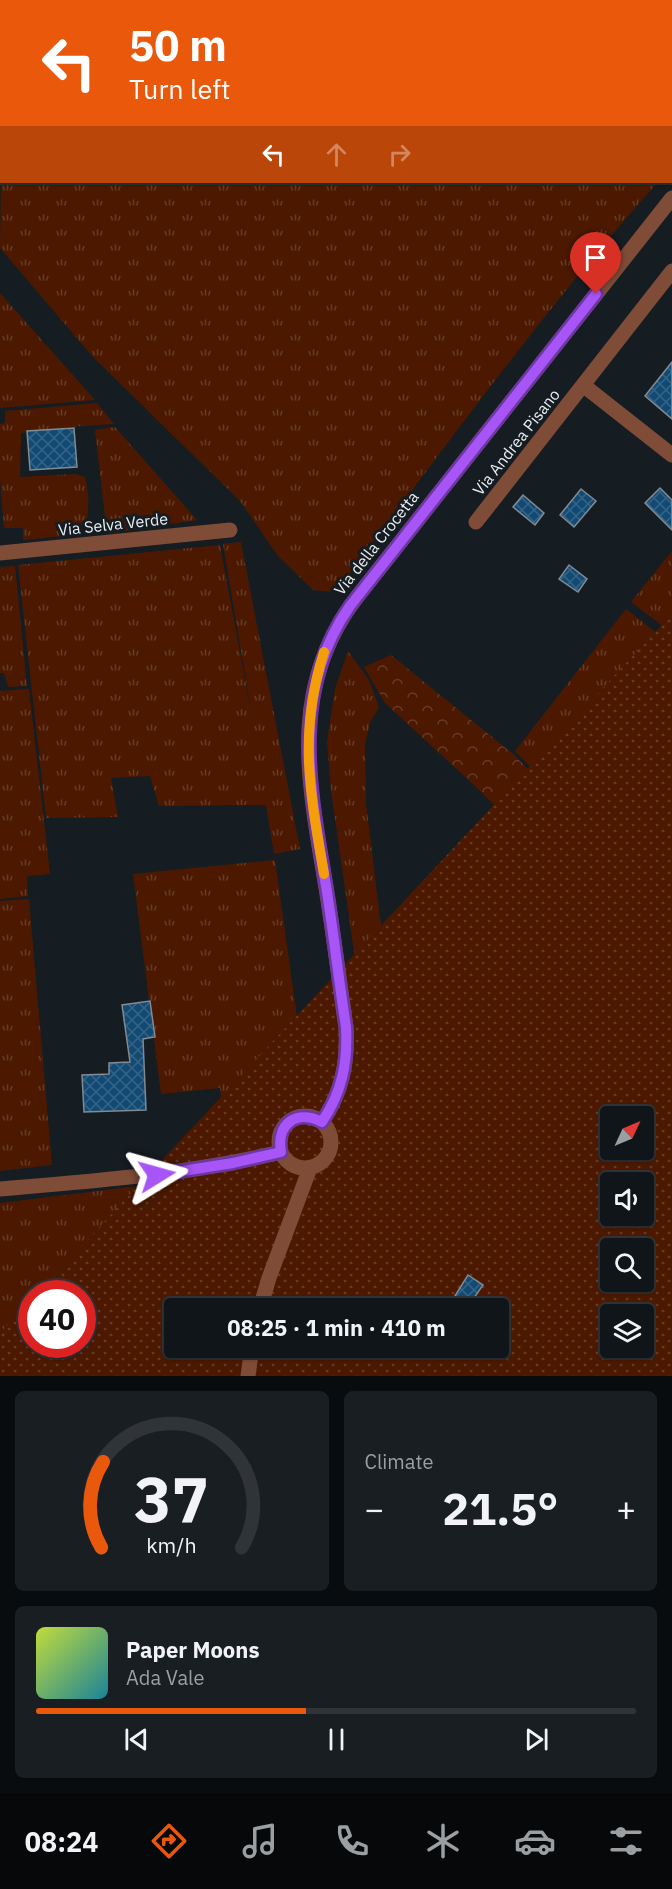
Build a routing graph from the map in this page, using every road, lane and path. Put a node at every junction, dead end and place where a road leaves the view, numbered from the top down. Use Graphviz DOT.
graph roads {
  1 [pos="672,198"];
  2 [pos="672,271"];
  3 [pos="583,385"];
  4 [pos="672,455"];
  5 [pos="476,522"];
  6 [pos="230,530"];
  7 [pos="0,553"];
  8 [pos="322,1122"];
  9 [pos="281,1152"];
  10 [pos="310,1168"];
  11 [pos="0,1189"];
  12 [pos="263,1298"];
  13 [pos="250,1358"];
  14 [pos="248,1376"];
  1 -- 8 [label="street, Via della Crocetta"];
  2 -- 3 [label="street, Via Andrea Pisano"];
  3 -- 4 [label="street, Via Andrea Pisano"];
  3 -- 5 [label="street, Via Andrea Pisano"];
  6 -- 7 [label="street, Via Selva Verde"];
  8 -- 9 [label="street"];
  8 -- 10 [label="street"];
  9 -- 10 [label="street"];
  9 -- 11 [label="street"];
  10 -- 12 [label="street"];
  13 -- 14 [label="street"];
}
